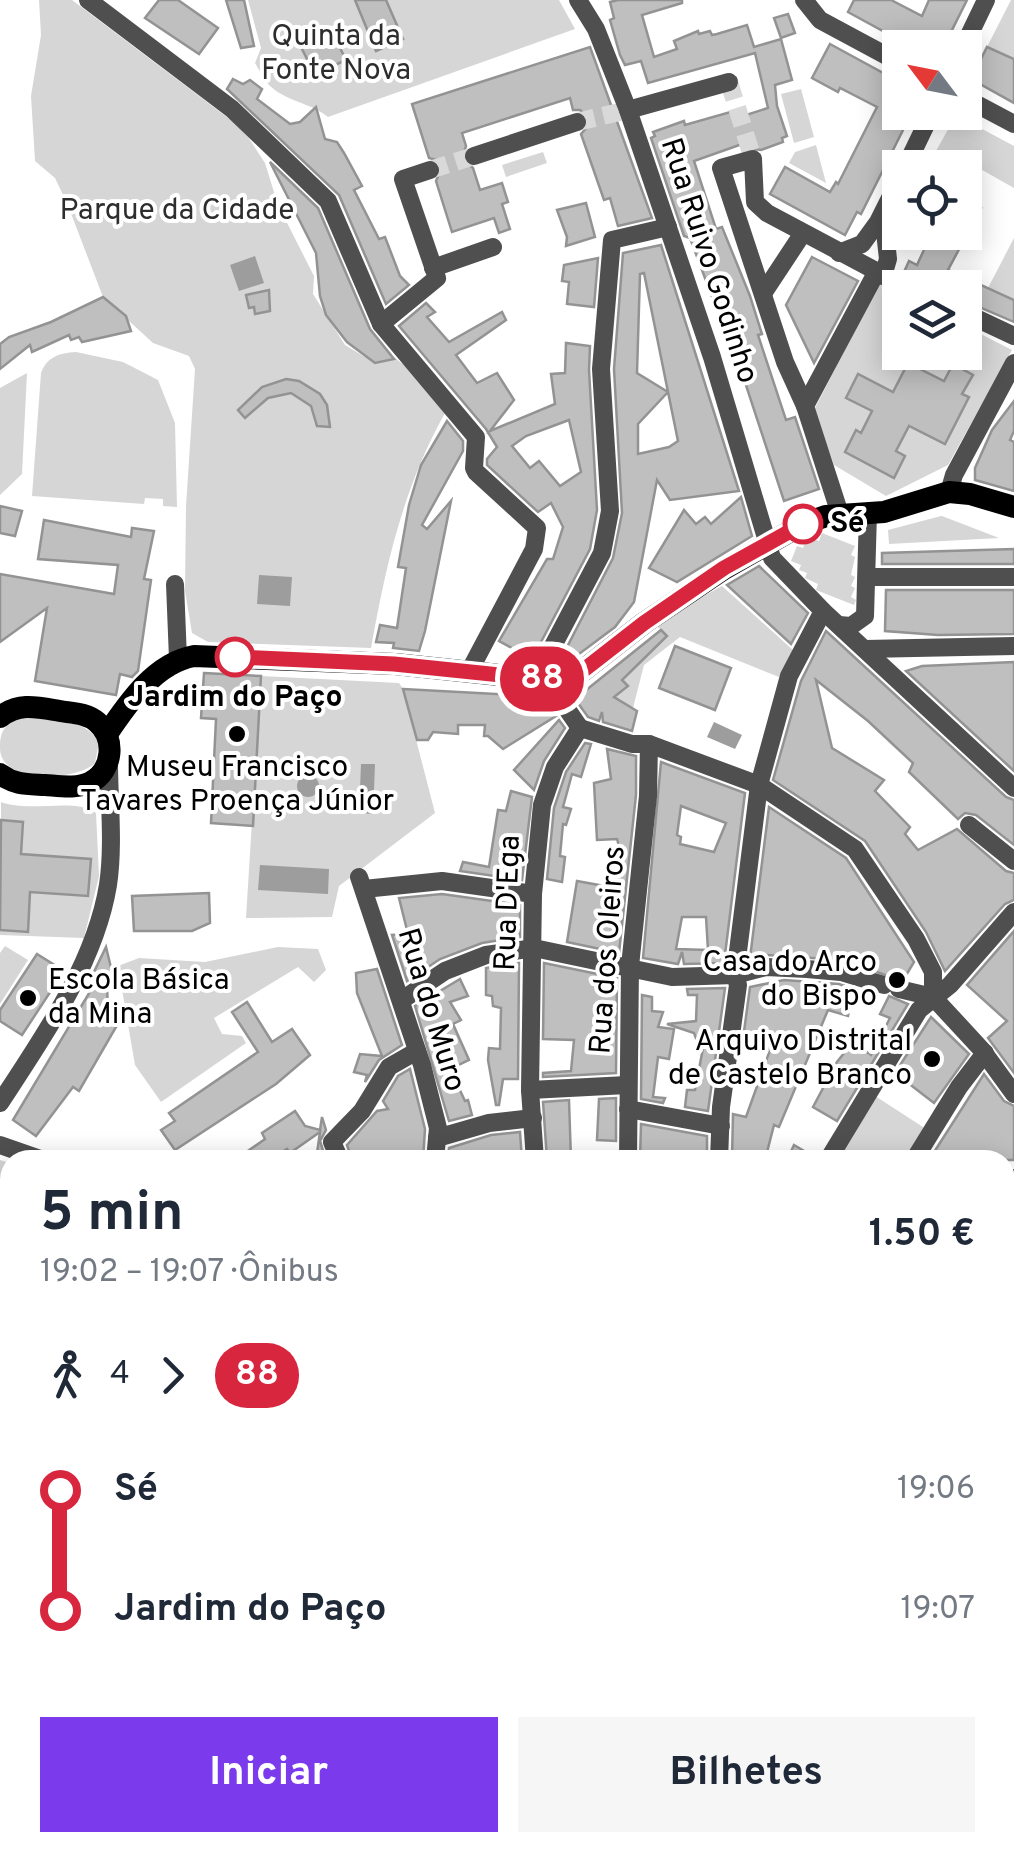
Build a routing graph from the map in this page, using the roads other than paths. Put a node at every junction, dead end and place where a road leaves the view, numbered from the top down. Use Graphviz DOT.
graph roads {
  1 [pos="88,0"];
  2 [pos="578,0"];
  3 [pos="804,0"];
  4 [pos="986,0"];
  5 [pos="972,30"];
  6 [pos="882,53"];
  7 [pos="730,82"];
  8 [pos="982,107"];
  9 [pos="628,110"];
  10 [pos="577,122"];
  11 [pos="1014,124"];
  12 [pos="474,156"];
  13 [pos="430,170"];
  14 [pos="755,202"];
  15 [pos="732,209"];
  16 [pos="882,214"];
  17 [pos="880,218"];
  18 [pos="668,227"];
  19 [pos="803,233"];
  20 [pos="493,248"];
  21 [pos="839,253"];
  22 [pos="433,268"];
  23 [pos="877,273"];
  24 [pos="882,275"];
  25 [pos="764,292"];
  26 [pos="982,322"];
  27 [pos="381,324"];
  28 [pos="1014,336"];
  29 [pos="1014,363"];
  30 [pos="1007,393"];
  31 [pos="805,406"];
  32 [pos="949,492"];
  33 [pos="1014,507"];
  34 [pos="868,513"];
  35 [pos="840,514"];
  36 [pos="766,546"];
  37 [pos="867,576"];
  38 [pos="1014,577"];
  39 [pos="175,584"];
  40 [pos="824,611"];
  41 [pos="839,624"];
  42 [pos="1014,646"];
  43 [pos="865,649"];
  44 [pos="178,659"];
  45 [pos="470,670"];
  46 [pos="542,679"];
  47 [pos="131,700"];
  48 [pos="86,715"];
  49 [pos="0,717"];
  50 [pos="580,728"];
  51 [pos="107,734"];
  52 [pos="649,744"];
  53 [pos="109,762"];
  54 [pos="0,774"];
  55 [pos="90,783"];
  56 [pos="760,786"];
  57 [pos="1014,788"];
  58 [pos="110,807"];
  59 [pos="969,825"];
  60 [pos="1014,861"];
  61 [pos="533,894"];
  62 [pos="1014,912"];
  63 [pos="534,948"];
  64 [pos="630,968"];
  65 [pos="735,975"];
  66 [pos="933,997"];
  67 [pos="402,1000"];
  68 [pos="418,1051"];
  69 [pos="985,1053"];
  70 [pos="627,1085"];
  71 [pos="530,1090"];
  72 [pos="1014,1094"];
  73 [pos="0,1103"];
  74 [pos="628,1110"];
  75 [pos="533,1118"];
  76 [pos="720,1126"];
  77 [pos="437,1138"];
  78 [pos="336,1150"];
  79 [pos="436,1150"];
  80 [pos="535,1150"];
  81 [pos="628,1150"];
  82 [pos="719,1150"];
  83 [pos="834,1150"];
  84 [pos="920,1150"];
  1 -- 27 [label="street"];
  2 -- 9 [label="street, Rua Ruivo Godinho"];
  3 -- 6 [label="street"];
  4 -- 5 [label="street"];
  7 -- 9 [label="street"];
  8 -- 11 [label="street"];
  9 -- 18 [label="street, Rua Ruivo Godinho"];
  10 -- 12 [label="street"];
  13 -- 22 [label="street"];
  14 -- 15 [label="street"];
  14 -- 15 [label="street"];
  14 -- 19 [label="street"];
  15 -- 25 [label="street"];
  16 -- 17 [label="street"];
  17 -- 21 [label="street"];
  17 -- 23 [label="street"];
  18 -- 36 [label="street, Rua Ruivo Godinho"];
  18 -- 46 [label="street"];
  19 -- 21 [label="street"];
  19 -- 25 [label="street"];
  20 -- 22 [label="street"];
  21 -- 23 [label="street"];
  22 -- 27 [label="street"];
  23 -- 24 [label="street"];
  23 -- 31 [label="street"];
  25 -- 31 [label="street"];
  26 -- 28 [label="street"];
  27 -- 45 [label="street"];
  29 -- 30 [label="street"];
  30 -- 32 [label="street"];
  31 -- 35 [label="street"];
  32 -- 33 [label="main road"];
  32 -- 34 [label="main road"];
  34 -- 35 [label="main road"];
  34 -- 37 [label="street"];
  35 -- 36 [label="main road"];
  36 -- 40 [label="street"];
  36 -- 46 [label="main road"];
  37 -- 38 [label="street"];
  37 -- 41 [label="street"];
  39 -- 44 [label="street"];
  40 -- 41 [label="street"];
  40 -- 56 [label="street"];
  41 -- 43 [label="street"];
  42 -- 43 [label="street"];
  43 -- 57 [label="street"];
  44 -- 45 [label="main road"];
  44 -- 47 [label="main road"];
  45 -- 46 [label="main road"];
  46 -- 50 [label="street"];
  47 -- 48 [label="main road"];
  47 -- 51 [label="main road"];
  48 -- 49 [label="main road"];
  48 -- 51 [label="main road"];
  50 -- 52 [label="street"];
  50 -- 61 [label="street, Rua D'Ega"];
  51 -- 53 [label="main road"];
  52 -- 56 [label="street"];
  52 -- 64 [label="street, Rua dos Oleiros"];
  53 -- 55 [label="main road"];
  53 -- 58 [label="street"];
  54 -- 55 [label="main road"];
  55 -- 58 [label="street"];
  56 -- 65 [label="street"];
  56 -- 66 [label="street"];
  58 -- 73 [label="street"];
  59 -- 60 [label="street"];
  61 -- 63 [label="street, Rua D'Ega"];
  61 -- 67 [label="street, Rua do Muro"];
  62 -- 66 [label="street"];
  63 -- 64 [label="street"];
  63 -- 67 [label="street"];
  63 -- 71 [label="street, Rua D'Ega"];
  64 -- 65 [label="street"];
  64 -- 70 [label="street, Rua dos Oleiros"];
  65 -- 66 [label="street"];
  65 -- 76 [label="street"];
  66 -- 69 [label="street"];
  66 -- 83 [label="street"];
  67 -- 68 [label="street, Rua do Muro"];
  68 -- 77 [label="street, Rua do Muro"];
  68 -- 78 [label="street"];
  69 -- 72 [label="street"];
  69 -- 84 [label="street"];
  70 -- 71 [label="street"];
  70 -- 74 [label="street, Rua dos Oleiros"];
  71 -- 75 [label="street, Rua D'Ega"];
  74 -- 76 [label="street"];
  74 -- 81 [label="street, Rua dos Oleiros"];
  75 -- 77 [label="street"];
  75 -- 80 [label="street, Rua D'Ega"];
  76 -- 82 [label="street"];
  77 -- 79 [label="street, Rua do Muro"];
}
